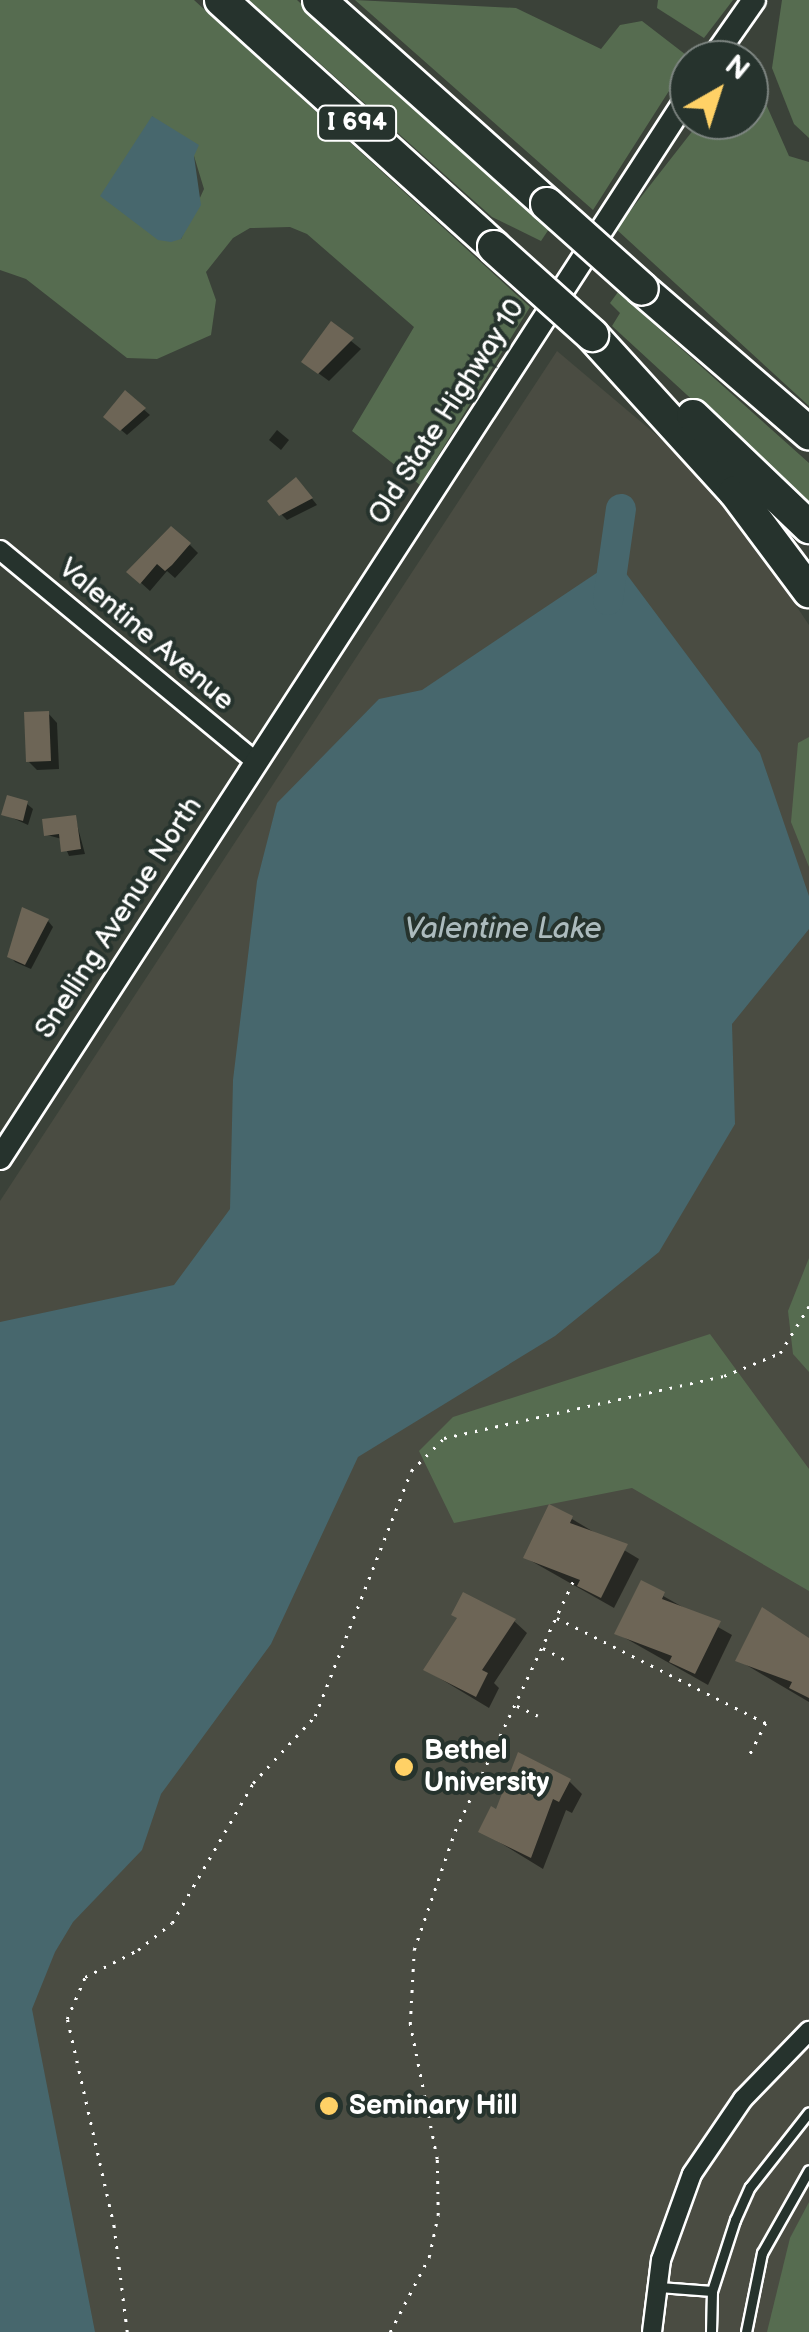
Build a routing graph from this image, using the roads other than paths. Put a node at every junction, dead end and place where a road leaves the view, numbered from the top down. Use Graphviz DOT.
graph roads {
  1 [pos="221,0"];
  2 [pos="319,0"];
  3 [pos="754,0"];
  4 [pos="726,40"];
  5 [pos="669,126"];
  6 [pos="600,342"];
  7 [pos="775,408"];
  8 [pos="809,433"];
  9 [pos="809,443"];
  10 [pos="809,528"];
  11 [pos="0,550"];
  12 [pos="809,591"];
  13 [pos="256,762"];
  14 [pos="0,1158"];
  15 [pos="809,2031"];
  16 [pos="809,2112"];
  17 [pos="809,2170"];
  18 [pos="656,2286"];
  19 [pos="712,2291"];
  20 [pos="652,2332"];
  21 [pos="711,2332"];
  22 [pos="746,2332"];
  1 -- 6 [label="highway, I 694, bridge"];
  2 -- 7 [label="highway, I 694, bridge"];
  3 -- 4 [label="street"];
  5 -- 13 [label="street, Old State Highway 10"];
  6 -- 10 [label="highway, I 694"];
  6 -- 12 [label="highway"];
  7 -- 8 [label="highway"];
  7 -- 9 [label="highway, I 694"];
  11 -- 13 [label="street, Valentine Avenue"];
  13 -- 14 [label="street, Snelling Avenue North"];
  15 -- 18 [label="street"];
  16 -- 19 [label="lane"];
  17 -- 22 [label="lane"];
  18 -- 19 [label="lane"];
  18 -- 20 [label="street"];
  19 -- 21 [label="lane"];
}
